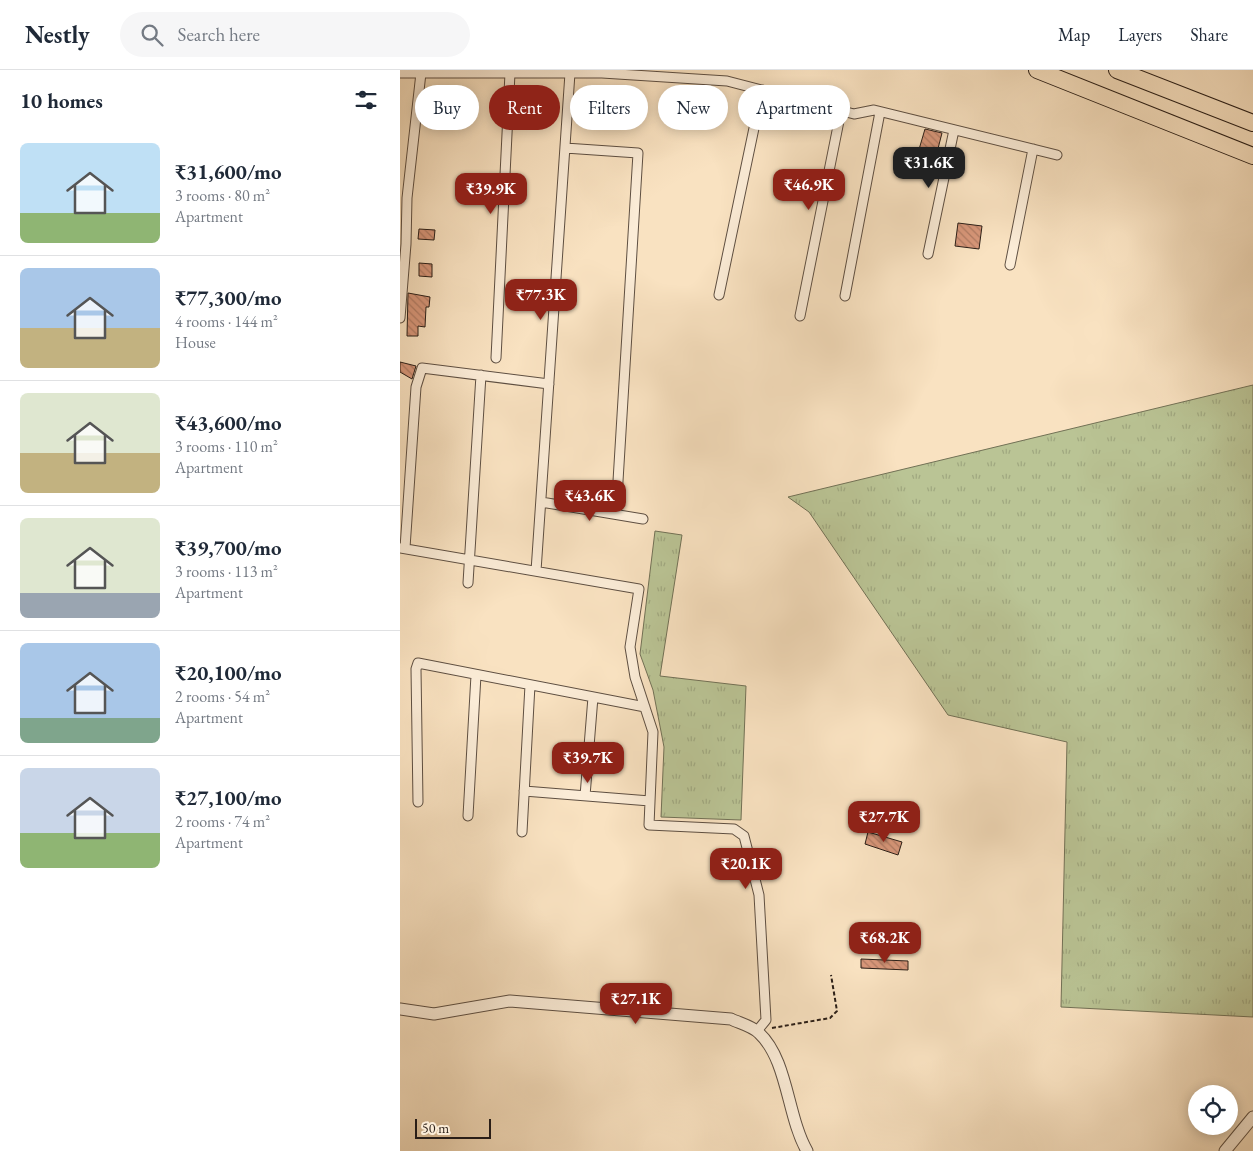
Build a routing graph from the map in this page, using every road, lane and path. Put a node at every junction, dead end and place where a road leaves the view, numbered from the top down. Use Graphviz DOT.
graph roads {
  1 [pos="1037,70"];
  2 [pos="1117,70"];
  3 [pos="400,73"];
  4 [pos="421,73"];
  5 [pos="510,73"];
  6 [pos="570,73"];
  7 [pos="740,85"];
  8 [pos="880,112"];
  9 [pos="850,113"];
  10 [pos="1253,124"];
  11 [pos="754,130"];
  12 [pos="837,130"];
  13 [pos="954,130"];
  14 [pos="565,148"];
  15 [pos="1033,149"];
  16 [pos="1057,155"];
  17 [pos="1253,156"];
  18 [pos="403,244"];
  19 [pos="928,254"];
  20 [pos="1010,264"];
  21 [pos="719,294"];
  22 [pos="845,296"];
  23 [pos="800,316"];
  24 [pos="400,318"];
  25 [pos="496,358"];
  26 [pos="481,376"];
  27 [pos="549,384"];
  28 [pos="541,502"];
  29 [pos="616,514"];
  30 [pos="643,519"];
  31 [pos="402,548"];
  32 [pos="470,560"];
  33 [pos="536,571"];
  34 [pos="468,583"];
  35 [pos="476,675"];
  36 [pos="530,685"];
  37 [pos="593,697"];
  38 [pos="645,707"];
  39 [pos="524,791"];
  40 [pos="585,796"];
  41 [pos="650,801"];
  42 [pos="418,802"];
  43 [pos="468,816"];
  44 [pos="522,832"];
  45 [pos="831,975"];
  46 [pos="400,1009"];
  47 [pos="757,1031"];
  48 [pos="1253,1117"];
  49 [pos="807,1151"];
  50 [pos="1225,1151"];
  1 -- 17 [label="highway"];
  2 -- 10 [label="highway"];
  3 -- 4 [label="street"];
  4 -- 5 [label="street"];
  4 -- 18 [label="street"];
  5 -- 6 [label="street"];
  5 -- 25 [label="street"];
  6 -- 7 [label="street"];
  6 -- 14 [label="street"];
  8 -- 9 [label="street"];
  8 -- 13 [label="street"];
  8 -- 22 [label="street"];
  11 -- 21 [label="street"];
  12 -- 23 [label="street"];
  13 -- 15 [label="street"];
  13 -- 19 [label="street"];
  14 -- 27 [label="street"];
  14 -- 29 [label="street"];
  15 -- 16 [label="street"];
  15 -- 20 [label="street"];
  18 -- 24 [label="street"];
  26 -- 27 [label="street"];
  26 -- 31 [label="street"];
  26 -- 32 [label="street"];
  27 -- 28 [label="street"];
  28 -- 29 [label="street"];
  28 -- 33 [label="street"];
  29 -- 30 [label="street"];
  31 -- 32 [label="street"];
  32 -- 33 [label="street"];
  32 -- 34 [label="street"];
  33 -- 38 [label="street"];
  35 -- 36 [label="street"];
  35 -- 42 [label="street"];
  35 -- 43 [label="street"];
  36 -- 37 [label="street"];
  36 -- 39 [label="street"];
  37 -- 38 [label="street"];
  37 -- 40 [label="street"];
  38 -- 41 [label="street"];
  39 -- 40 [label="street"];
  39 -- 44 [label="street"];
  40 -- 41 [label="street"];
  41 -- 47 [label="street"];
  45 -- 47 [label="path"];
  46 -- 47 [label="street"];
  47 -- 49 [label="street"];
  48 -- 50 [label="street"];
}
